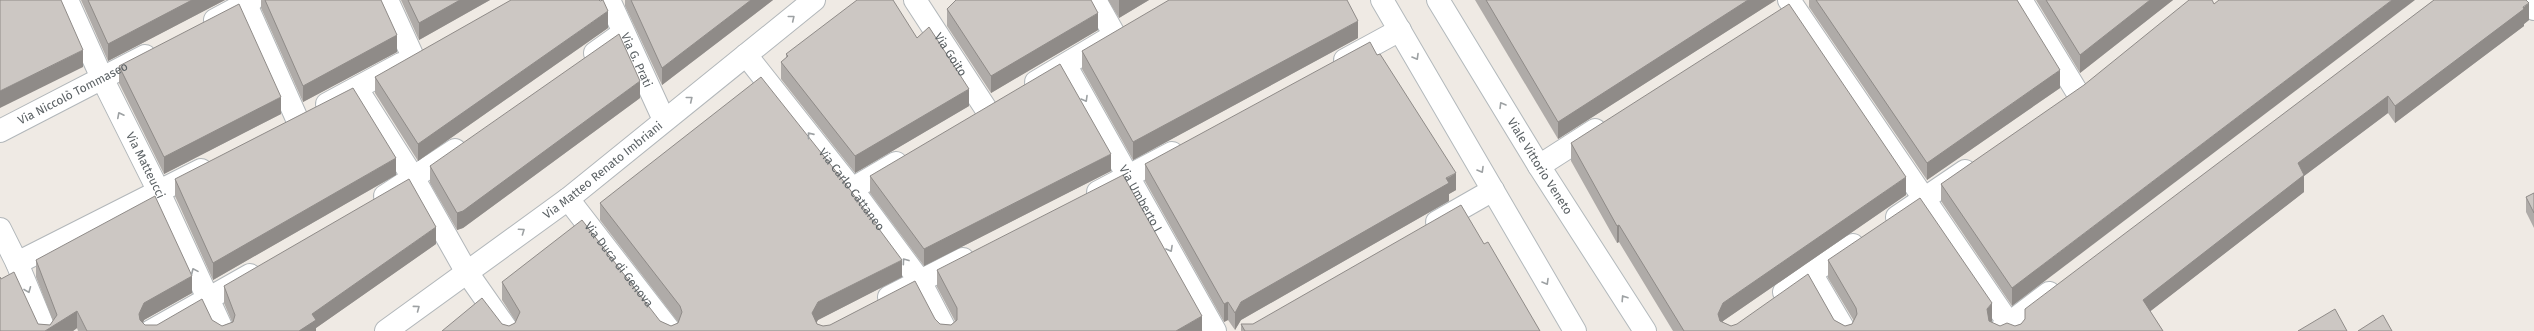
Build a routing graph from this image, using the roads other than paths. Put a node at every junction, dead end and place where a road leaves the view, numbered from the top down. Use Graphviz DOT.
graph roads {
  1 [pos="67,0"];
  2 [pos="386,0"];
  3 [pos="609,0"];
  4 [pos="814,0"];
  5 [pos="915,0"];
  6 [pos="1095,0"];
  7 [pos="1382,0"];
  8 [pos="1438,0"];
  9 [pos="2020,0"];
  10 [pos="2530,0"];
  11 [pos="248,1"];
  12 [pos="1794,1"];
  13 [pos="2534,9"];
  14 [pos="1772,17"];
  15 [pos="1134,23"];
  16 [pos="198,28"];
  17 [pos="1400,30"];
  18 [pos="623,33"];
  19 [pos="1114,34"];
  20 [pos="164,46"];
  21 [pos="433,46"];
  22 [pos="746,55"];
  23 [pos="413,57"];
  24 [pos="578,65"];
  25 [pos="1066,66"];
  26 [pos="1324,71"];
  27 [pos="102,78"];
  28 [pos="2096,78"];
  29 [pos="356,89"];
  30 [pos="2077,92"];
  31 [pos="2058,106"];
  32 [pos="986,109"];
  33 [pos="297,119"];
  34 [pos="1612,119"];
  35 [pos="664,120"];
  36 [pos="966,121"];
  37 [pos="277,130"];
  38 [pos="0,131"];
  39 [pos="473,138"];
  40 [pos="1192,143"];
  41 [pos="912,153"];
  42 [pos="221,159"];
  43 [pos="1982,159"];
  44 [pos="1539,166"];
  45 [pos="1129,176"];
  46 [pos="414,179"];
  47 [pos="852,189"];
  48 [pos="1493,190"];
  49 [pos="159,192"];
  50 [pos="568,199"];
  51 [pos="1924,199"];
  52 [pos="1080,201"];
  53 [pos="366,207"];
  54 [pos="1,233"];
  55 [pos="1418,233"];
  56 [pos="982,250"];
  57 [pos="17,263"];
  58 [pos="270,263"];
  59 [pos="466,271"];
  60 [pos="1811,273"];
  61 [pos="2066,280"];
  62 [pos="920,281"];
  63 [pos="208,299"];
  64 [pos="1767,304"];
  65 [pos="872,306"];
  66 [pos="2007,329"];
  67 [pos="44,331"];
  68 [pos="151,331"];
  69 [pos="223,331"];
  70 [pos="386,331"];
  71 [pos="508,331"];
  72 [pos="670,331"];
  73 [pos="946,331"];
  74 [pos="1215,331"];
  75 [pos="1574,331"];
  76 [pos="1645,331"];
  77 [pos="1845,331"];
  1 -- 27 [label="street, Via Matteucci"];
  2 -- 23 [label="street"];
  3 -- 18 [label="street, Via G. Prati"];
  22 -- 4 [label="street, Via Matteo Renato Imbriani, one-way"];
  5 -- 32 [label="street, Via Goito"];
  6 -- 19 [label="street"];
  7 -- 17 [label="street"];
  44 -- 8 [label="street, Viale Vittorio Veneto, one-way"];
  9 -- 30 [label="street"];
  10 -- 13 [label="street"];
  11 -- 16 [label="street"];
  11 -- 33 [label="street"];
  12 -- 14 [label="street"];
  12 -- 51 [label="street"];
  15 -- 19 [label="street"];
  17 -- 26 [label="street"];
  17 -- 48 [label="street, one-way"];
  18 -- 24 [label="street"];
  18 -- 35 [label="street, Via G. Prati"];
  19 -- 25 [label="street"];
  20 -- 27 [label="street, Via Niccolò Tommaseo"];
  21 -- 23 [label="street"];
  35 -- 22 [label="street, Via Matteo Renato Imbriani, one-way"];
  47 -- 22 [label="street, Via Carlo Cattaneo, one-way"];
  23 -- 29 [label="street"];
  25 -- 32 [label="street"];
  25 -- 45 [label="street, Via Umberto I, one-way"];
  27 -- 38 [label="street, Via Niccolò Tommaseo"];
  49 -- 27 [label="street, Via Matteucci, one-way"];
  28 -- 30 [label="street"];
  29 -- 33 [label="street"];
  29 -- 46 [label="street"];
  30 -- 31 [label="street"];
  32 -- 36 [label="street"];
  33 -- 37 [label="street"];
  34 -- 44 [label="street"];
  35 -- 50 [label="street, Via Matteo Renato Imbriani"];
  39 -- 46 [label="street"];
  40 -- 45 [label="street"];
  41 -- 47 [label="street"];
  42 -- 49 [label="street"];
  43 -- 51 [label="street"];
  76 -- 44 [label="street, Viale Vittorio Veneto, one-way"];
  45 -- 52 [label="street"];
  45 -- 74 [label="street, Via Umberto I, one-way"];
  46 -- 53 [label="street"];
  46 -- 59 [label="street"];
  62 -- 47 [label="street, Via Carlo Cattaneo, one-way"];
  48 -- 55 [label="street"];
  48 -- 75 [label="street, one-way"];
  49 -- 57 [label="street"];
  63 -- 49 [label="street, Via Matteucci, one-way"];
  59 -- 50 [label="street, Via Matteo Renato Imbriani, one-way"];
  50 -- 72 [label="street, Via Duca di Genova"];
  51 -- 60 [label="street"];
  51 -- 66 [label="street"];
  54 -- 57 [label="street"];
  56 -- 62 [label="street"];
  57 -- 67 [label="street, one-way"];
  58 -- 63 [label="street"];
  70 -- 59 [label="street, Via Matteo Renato Imbriani, one-way"];
  59 -- 71 [label="street"];
  60 -- 64 [label="street"];
  60 -- 77 [label="street"];
  61 -- 66 [label="street"];
  62 -- 65 [label="street"];
  62 -- 73 [label="street, Via Carlo Cattaneo"];
  63 -- 68 [label="street"];
  63 -- 69 [label="street, Via Matteucci"];
}
